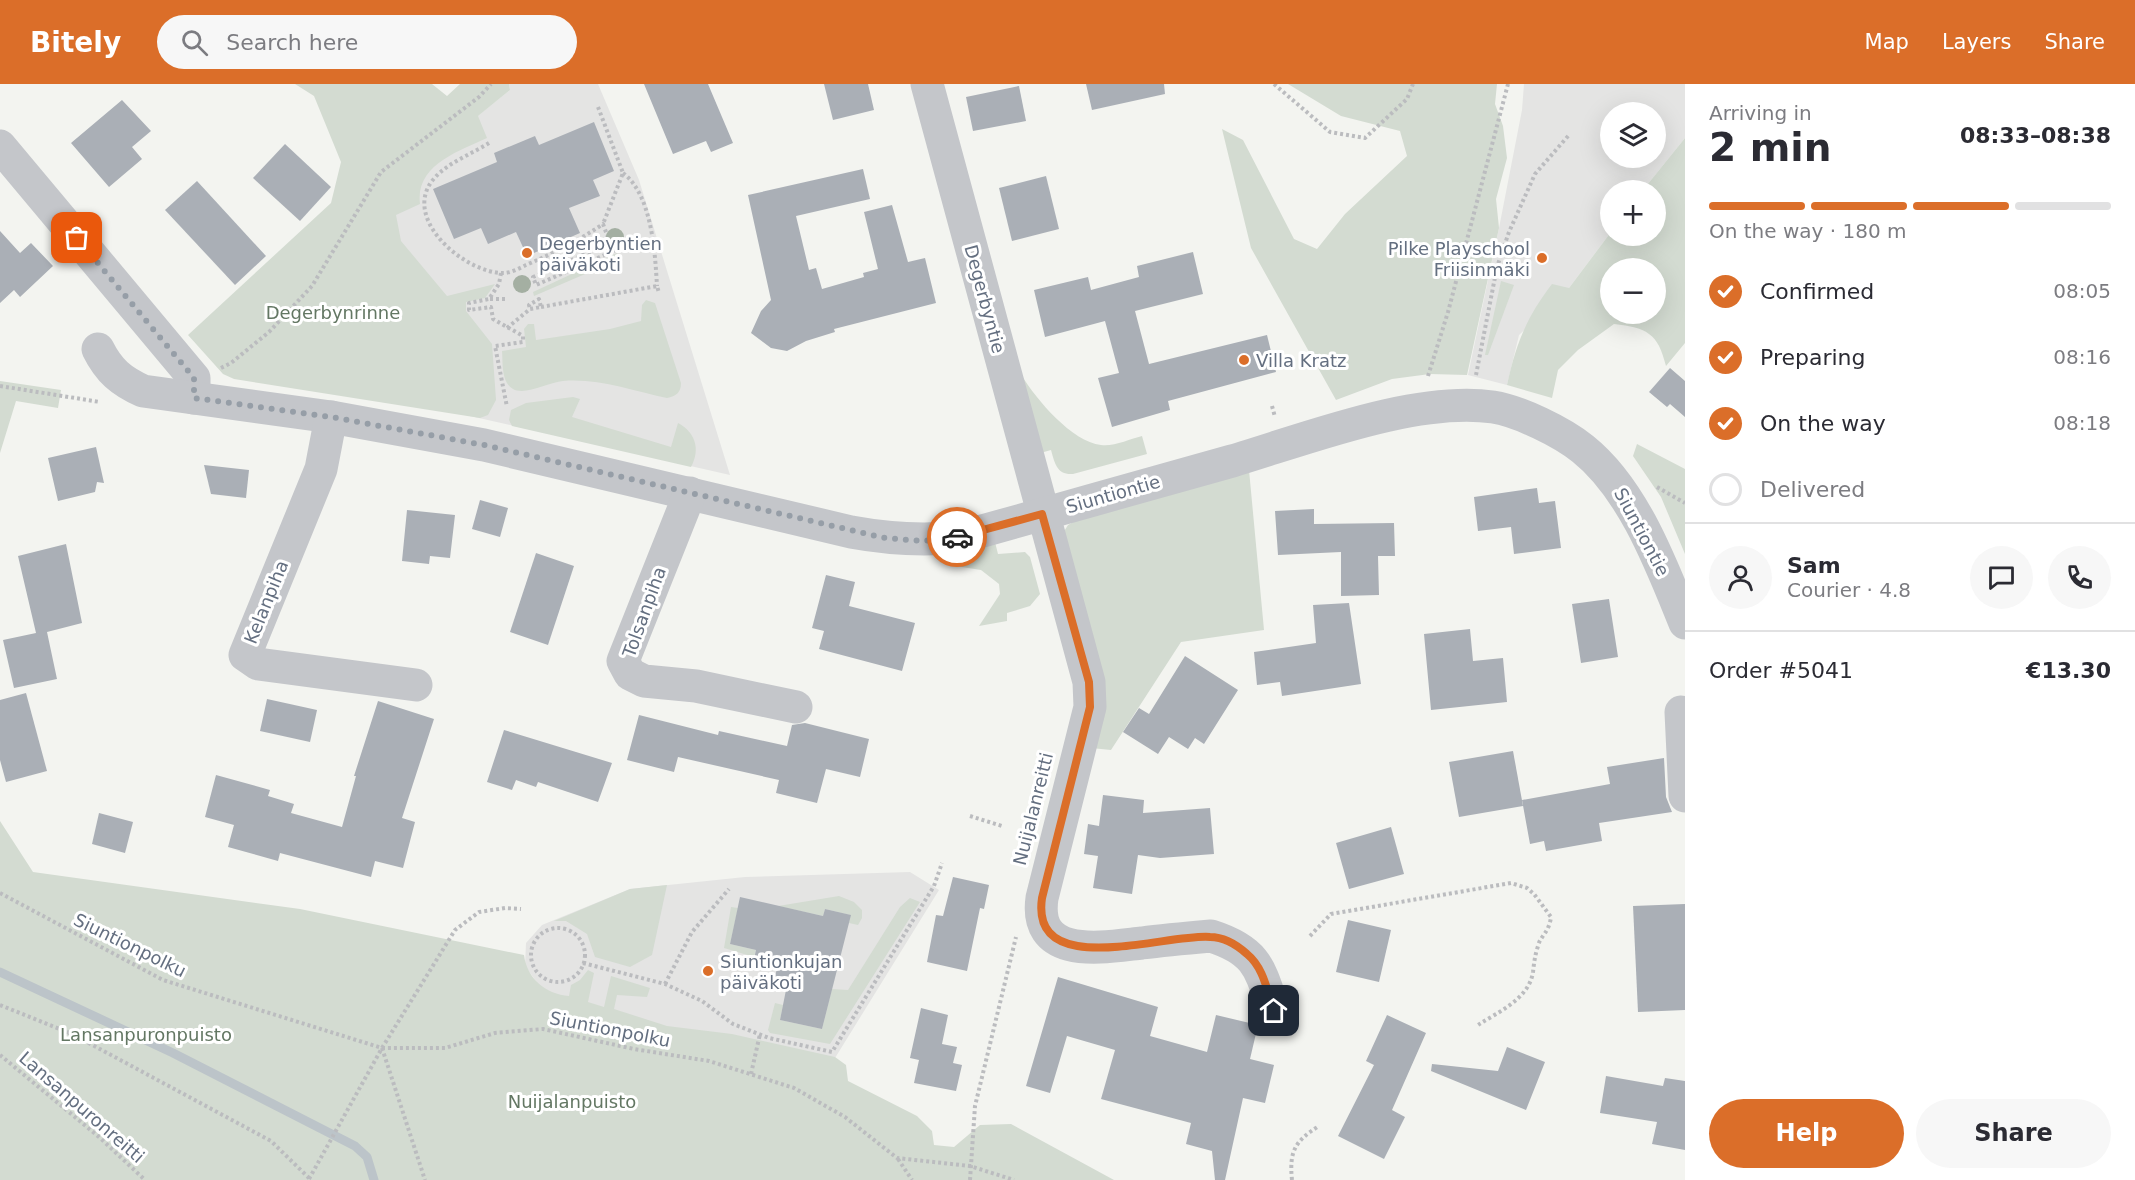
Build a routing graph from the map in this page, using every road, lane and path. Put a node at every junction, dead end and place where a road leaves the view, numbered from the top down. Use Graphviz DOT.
graph roads {
  1 [pos="491,84"];
  2 [pos="927,84"];
  3 [pos="1274,84"];
  4 [pos="1413,84"];
  5 [pos="1508,84"];
  6 [pos="598,107"];
  7 [pos="1569,135"];
  8 [pos="489,143"];
  9 [pos="0,146"];
  10 [pos="623,173"];
  11 [pos="603,224"];
  12 [pos="655,251"];
  13 [pos="501,273"];
  14 [pos="657,286"];
  15 [pos="659,293"];
  16 [pos="489,299"];
  17 [pos="505,299"];
  18 [pos="541,307"];
  19 [pos="530,309"];
  20 [pos="507,328"];
  21 [pos="98,350"];
  22 [pos="1474,384"];
  23 [pos="1425,385"];
  24 [pos="0,386"];
  25 [pos="37,392"];
  26 [pos="194,398"];
  27 [pos="507,407"];
  28 [pos="331,417"];
  29 [pos="1651,484"];
  30 [pos="690,493"];
  31 [pos="1685,503"];
  32 [pos="1042,514"];
  33 [pos="1685,623"];
  34 [pos="416,685"];
  35 [pos="796,707"];
  36 [pos="1681,712"];
  37 [pos="1685,796"];
  38 [pos="970,816"];
  39 [pos="1002,826"];
  40 [pos="942,863"];
  41 [pos="729,889"];
  42 [pos="0,893"];
  43 [pos="521,909"];
  44 [pos="1018,927"];
  45 [pos="1310,936"];
  46 [pos="583,963"];
  47 [pos="665,984"];
  48 [pos="0,1005"];
  49 [pos="1274,1011"];
  50 [pos="1478,1025"];
  51 [pos="760,1034"];
  52 [pos="382,1048"];
  53 [pos="0,1055"];
  54 [pos="751,1074"];
  55 [pos="1319,1126"];
  56 [pos="897,1158"];
  57 [pos="970,1166"];
  58 [pos="310,1179"];
  59 [pos="145,1180"];
  60 [pos="425,1180"];
  61 [pos="912,1180"];
  62 [pos="970,1180"];
  63 [pos="1014,1180"];
  64 [pos="1292,1180"];
  1 -- 26 [label="path"];
  2 -- 32 [label="street, Degerbyntie"];
  3 -- 4 [label="path"];
  5 -- 23 [label="path"];
  6 -- 10 [label="path"];
  7 -- 22 [label="path"];
  8 -- 13 [label="path"];
  9 -- 26 [label="street"];
  10 -- 11 [label="path"];
  10 -- 12 [label="path"];
  11 -- 12 [label="path"];
  11 -- 13 [label="path"];
  12 -- 14 [label="path"];
  13 -- 16 [label="path"];
  14 -- 15 [label="path"];
  14 -- 18 [label="path"];
  16 -- 17 [label="path"];
  16 -- 20 [label="path"];
  18 -- 19 [label="path"];
  18 -- 19 [label="path"];
  19 -- 20 [label="path"];
  20 -- 27 [label="path"];
  21 -- 26 [label="street, Siuntiontie"];
  24 -- 25 [label="path"];
  26 -- 28 [label="street, Siuntiontie"];
  28 -- 30 [label="street, Siuntiontie"];
  28 -- 34 [label="street, Kelanpiha"];
  29 -- 31 [label="path"];
  30 -- 32 [label="street, Siuntiontie"];
  30 -- 35 [label="street, Tolsanpiha"];
  32 -- 33 [label="street, Siuntiontie"];
  32 -- 49 [label="street, Degerbyntie"];
  36 -- 37 [label="street"];
  38 -- 39 [label="path"];
  40 -- 51 [label="path"];
  41 -- 47 [label="path"];
  42 -- 52 [label="path, Siuntionpolku"];
  43 -- 52 [label="path"];
  44 -- 57 [label="path"];
  45 -- 50 [label="path"];
  46 -- 46 [label="path"];
  46 -- 47 [label="path"];
  47 -- 51 [label="path"];
  48 -- 58 [label="path"];
  51 -- 54 [label="path"];
  52 -- 54 [label="path, Siuntionpolku"];
  52 -- 58 [label="path"];
  52 -- 60 [label="path"];
  53 -- 59 [label="path, Lansanpuronreitti"];
  54 -- 56 [label="path, Siuntionpolku"];
  55 -- 64 [label="path"];
  56 -- 57 [label="path"];
  56 -- 61 [label="path"];
  57 -- 62 [label="path"];
  57 -- 63 [label="path"];
}
